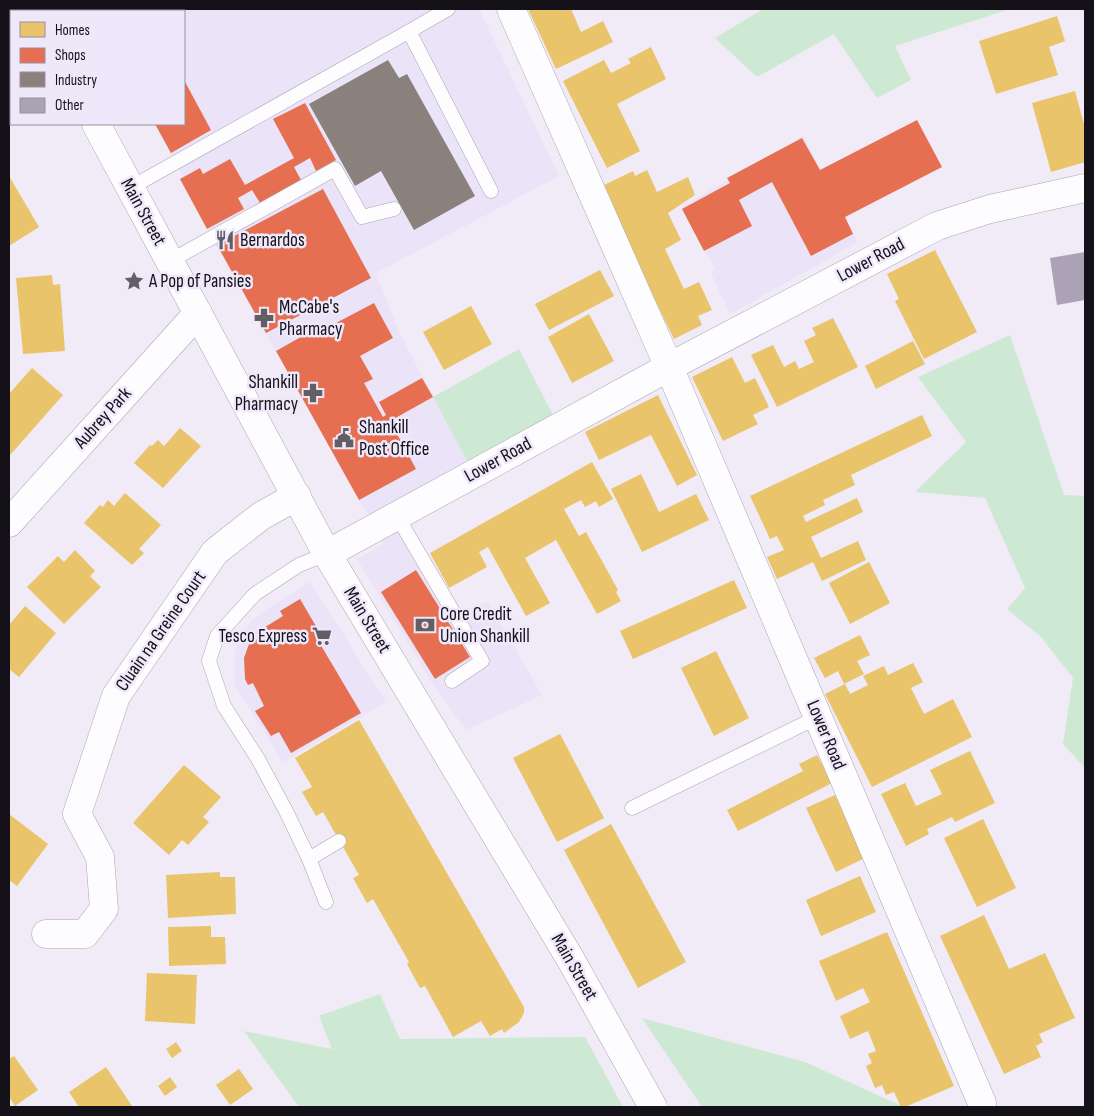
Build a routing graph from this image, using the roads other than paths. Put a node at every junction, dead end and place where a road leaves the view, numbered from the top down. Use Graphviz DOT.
graph roads {
  1 [pos="448,9"];
  2 [pos="511,9"];
  3 [pos="408,32"];
  4 [pos="97,125"];
  5 [pos="130,188"];
  6 [pos="1085,188"];
  7 [pos="491,191"];
  8 [pos="394,209"];
  9 [pos="170,260"];
  10 [pos="198,313"];
  11 [pos="669,367"];
  12 [pos="297,496"];
  13 [pos="397,516"];
  14 [pos="9,523"];
  15 [pos="327,554"];
  16 [pos="452,681"];
  17 [pos="818,717"];
  18 [pos="632,808"];
  19 [pos="340,841"];
  20 [pos="308,859"];
  21 [pos="326,902"];
  22 [pos="46,934"];
  23 [pos="982,1103"];
  24 [pos="653,1107"];
  1 -- 3 [label="lane"];
  2 -- 11 [label="street, Lower Road"];
  3 -- 5 [label="lane"];
  3 -- 7 [label="lane"];
  4 -- 5 [label="street, Main Street"];
  5 -- 9 [label="street, Main Street"];
  6 -- 11 [label="street, Lower Road"];
  8 -- 9 [label="lane"];
  9 -- 10 [label="street, Main Street"];
  10 -- 12 [label="street, Main Street"];
  10 -- 14 [label="street, Aubrey Park"];
  11 -- 13 [label="street, Lower Road"];
  11 -- 17 [label="street, Lower Road"];
  12 -- 15 [label="street, Main Street"];
  12 -- 22 [label="street, Cluain na Greine Court"];
  13 -- 15 [label="street, Lower Road"];
  13 -- 16 [label="lane"];
  15 -- 20 [label="lane"];
  15 -- 24 [label="street, Main Street"];
  17 -- 18 [label="lane"];
  17 -- 23 [label="street, Lower Road"];
  19 -- 20 [label="lane"];
  20 -- 21 [label="lane"];
}
